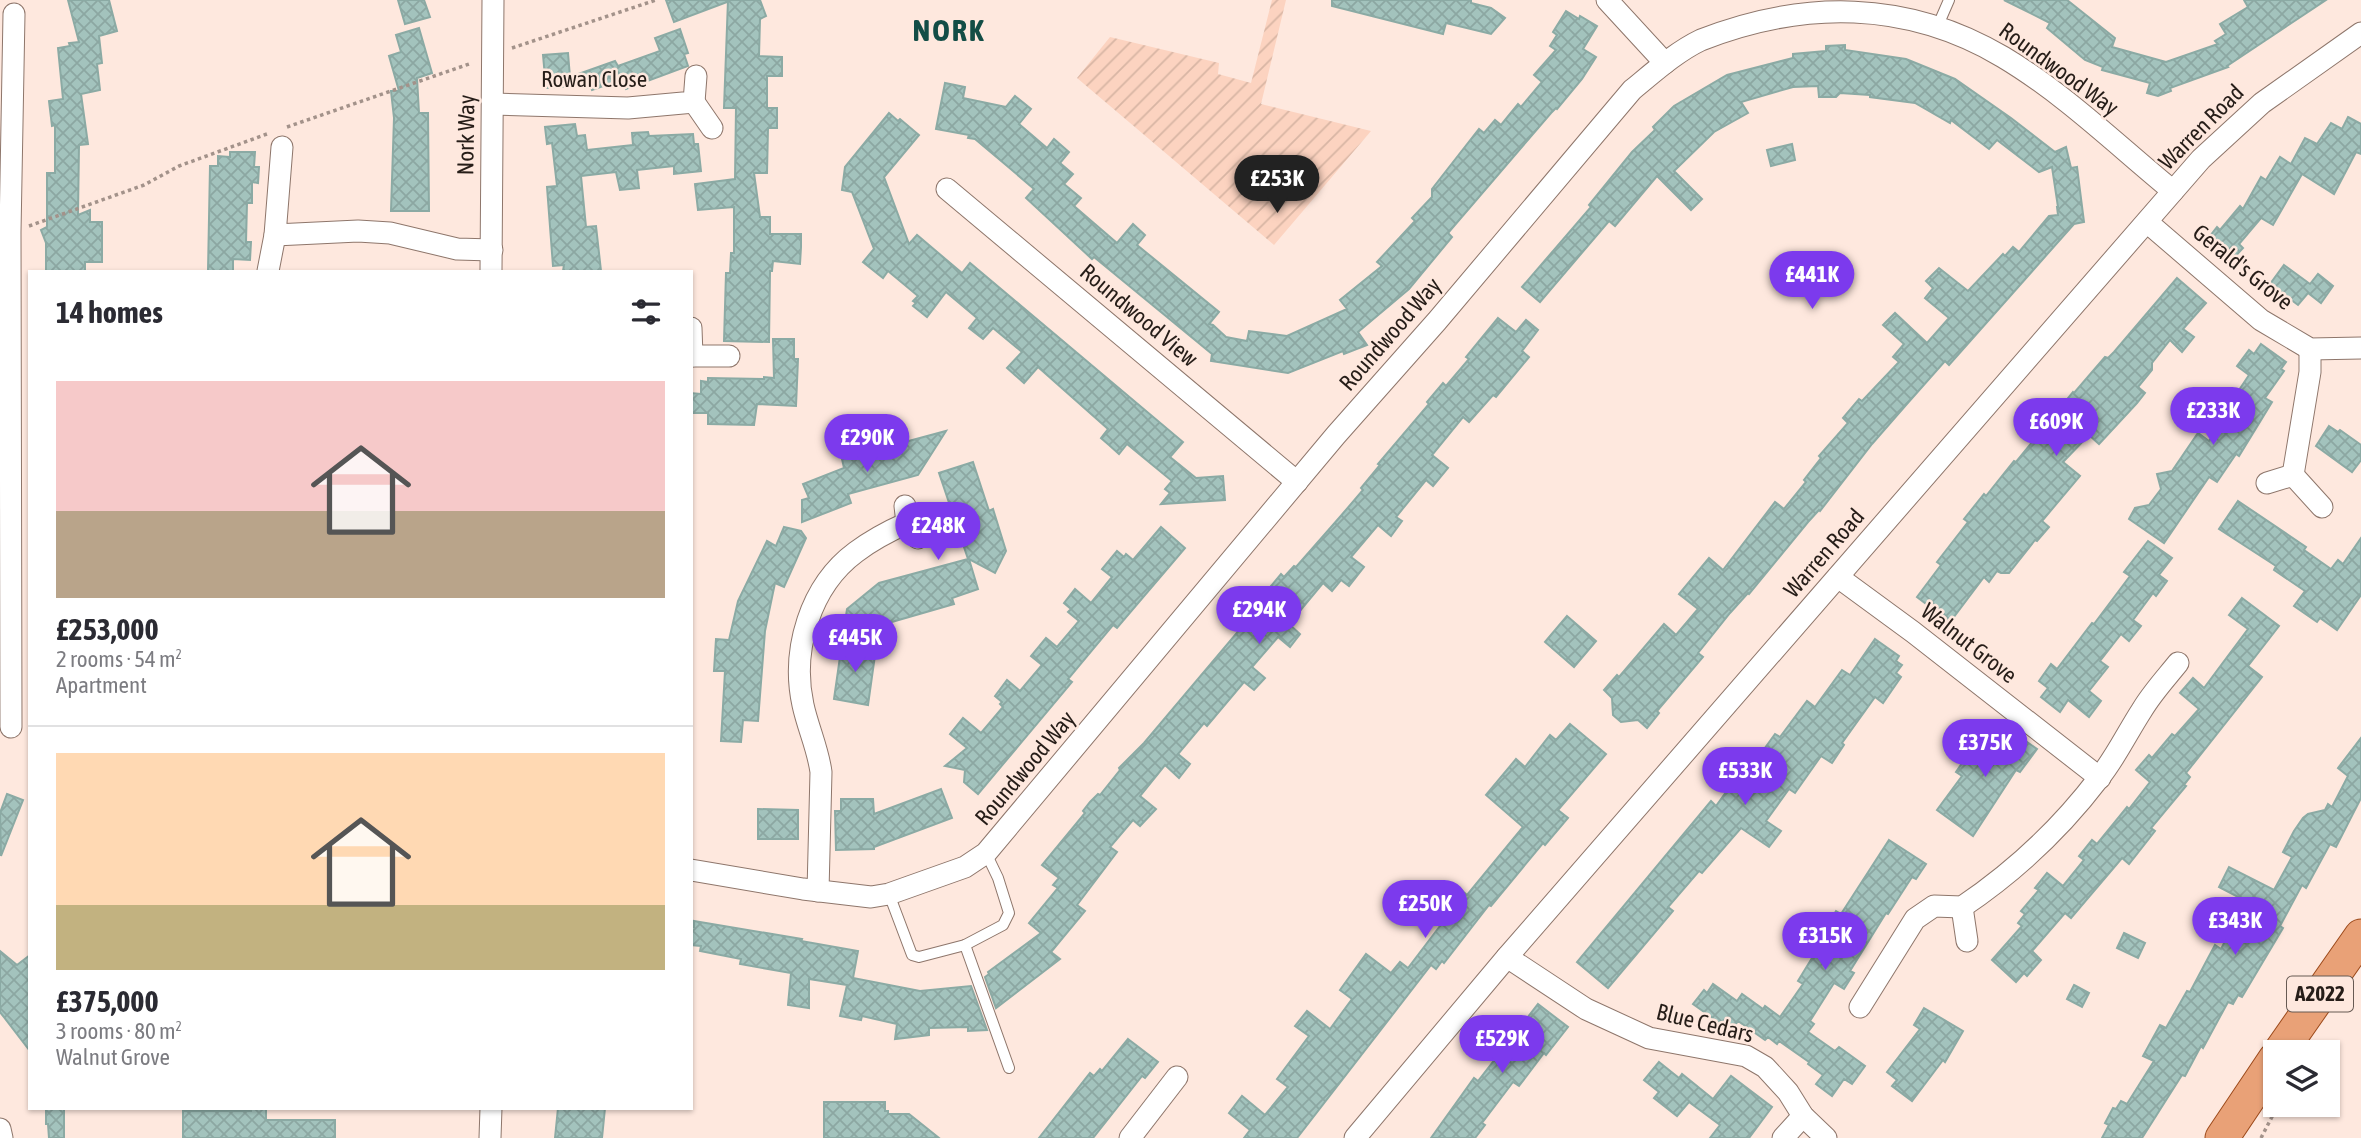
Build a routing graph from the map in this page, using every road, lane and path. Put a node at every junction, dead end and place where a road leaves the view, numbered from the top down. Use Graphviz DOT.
graph roads {
  1 [pos="493,0"];
  2 [pos="656,0"];
  3 [pos="1607,0"];
  4 [pos="1949,0"];
  5 [pos="14,14"];
  6 [pos="1939,23"];
  7 [pos="2361,33"];
  8 [pos="494,56"];
  9 [pos="1665,63"];
  10 [pos="696,76"];
  11 [pos="694,102"];
  12 [pos="493,104"];
  13 [pos="712,128"];
  14 [pos="277,137"];
  15 [pos="947,189"];
  16 [pos="2173,191"];
  17 [pos="2147,222"];
  18 [pos="10,232"];
  19 [pos="275,235"];
  20 [pos="5,261"];
  21 [pos="491,261"];
  22 [pos="268,270"];
  23 [pos="2361,348"];
  24 [pos="2309,349"];
  25 [pos="693,356"];
  26 [pos="729,356"];
  27 [pos="5,452"];
  28 [pos="2293,475"];
  29 [pos="1297,482"];
  30 [pos="2267,482"];
  31 [pos="2322,507"];
  32 [pos="910,523"];
  33 [pos="1838,577"];
  34 [pos="2178,663"];
  35 [pos="11,727"];
  36 [pos="2100,778"];
  37 [pos="986,853"];
  38 [pos="693,870"];
  39 [pos="818,891"];
  40 [pos="888,894"];
  41 [pos="1962,907"];
  42 [pos="2361,936"];
  43 [pos="1967,941"];
  44 [pos="965,945"];
  45 [pos="1507,957"];
  46 [pos="1860,1007"];
  47 [pos="2288,1040"];
  48 [pos="1009,1068"];
  49 [pos="1177,1077"];
  50 [pos="2263,1077"];
  51 [pos="491,1110"];
  52 [pos="1802,1116"];
  53 [pos="2272,1117"];
  54 [pos="0,1129"];
  55 [pos="2,1138"];
  56 [pos="490,1138"];
  57 [pos="1130,1138"];
  58 [pos="1355,1138"];
  59 [pos="1783,1138"];
  60 [pos="1826,1138"];
  61 [pos="2222,1138"];
  62 [pos="2261,1138"];
  1 -- 8 [label="street, Nork Way"];
  2 -- 8 [label="path"];
  3 -- 9 [label="street"];
  4 -- 6 [label="lane"];
  5 -- 18 [label="street"];
  6 -- 9 [label="street, Roundwood Way"];
  6 -- 16 [label="street, Roundwood Way"];
  7 -- 16 [label="street, Warren Road"];
  8 -- 12 [label="street, Nork Way"];
  8 -- 14 [label="path"];
  9 -- 29 [label="street, Roundwood Way"];
  10 -- 11 [label="street"];
  11 -- 12 [label="street, Rowan Close"];
  11 -- 13 [label="street"];
  12 -- 21 [label="street, Nork Way"];
  14 -- 18 [label="path"];
  14 -- 19 [label="street"];
  15 -- 29 [label="street, Roundwood View"];
  16 -- 17 [label="street, Warren Road"];
  17 -- 24 [label="street, Gerald's Grove"];
  17 -- 33 [label="street, Warren Road"];
  18 -- 20 [label="street"];
  19 -- 21 [label="street"];
  19 -- 22 [label="street"];
  20 -- 27 [label="street"];
  23 -- 24 [label="street"];
  24 -- 28 [label="street"];
  25 -- 26 [label="street"];
  27 -- 35 [label="street"];
  28 -- 30 [label="street"];
  28 -- 31 [label="street"];
  29 -- 37 [label="street, Roundwood Way"];
  32 -- 39 [label="street"];
  33 -- 36 [label="street, Walnut Grove"];
  33 -- 45 [label="street, Warren Road"];
  34 -- 36 [label="street"];
  36 -- 41 [label="street"];
  37 -- 40 [label="street, Roundwood Way"];
  37 -- 44 [label="lane"];
  38 -- 39 [label="street, Roundwood Way"];
  39 -- 40 [label="street, Roundwood Way"];
  40 -- 44 [label="lane"];
  41 -- 43 [label="street"];
  41 -- 46 [label="street"];
  42 -- 47 [label="main road, A2022"];
  44 -- 48 [label="lane"];
  45 -- 52 [label="street, Blue Cedars"];
  45 -- 58 [label="street, Warren Road"];
  49 -- 57 [label="street"];
  50 -- 61 [label="main road"];
  51 -- 56 [label="street"];
  52 -- 59 [label="street"];
  52 -- 60 [label="street, Blue Cedars"];
  53 -- 62 [label="path"];
  54 -- 55 [label="street"];
}
